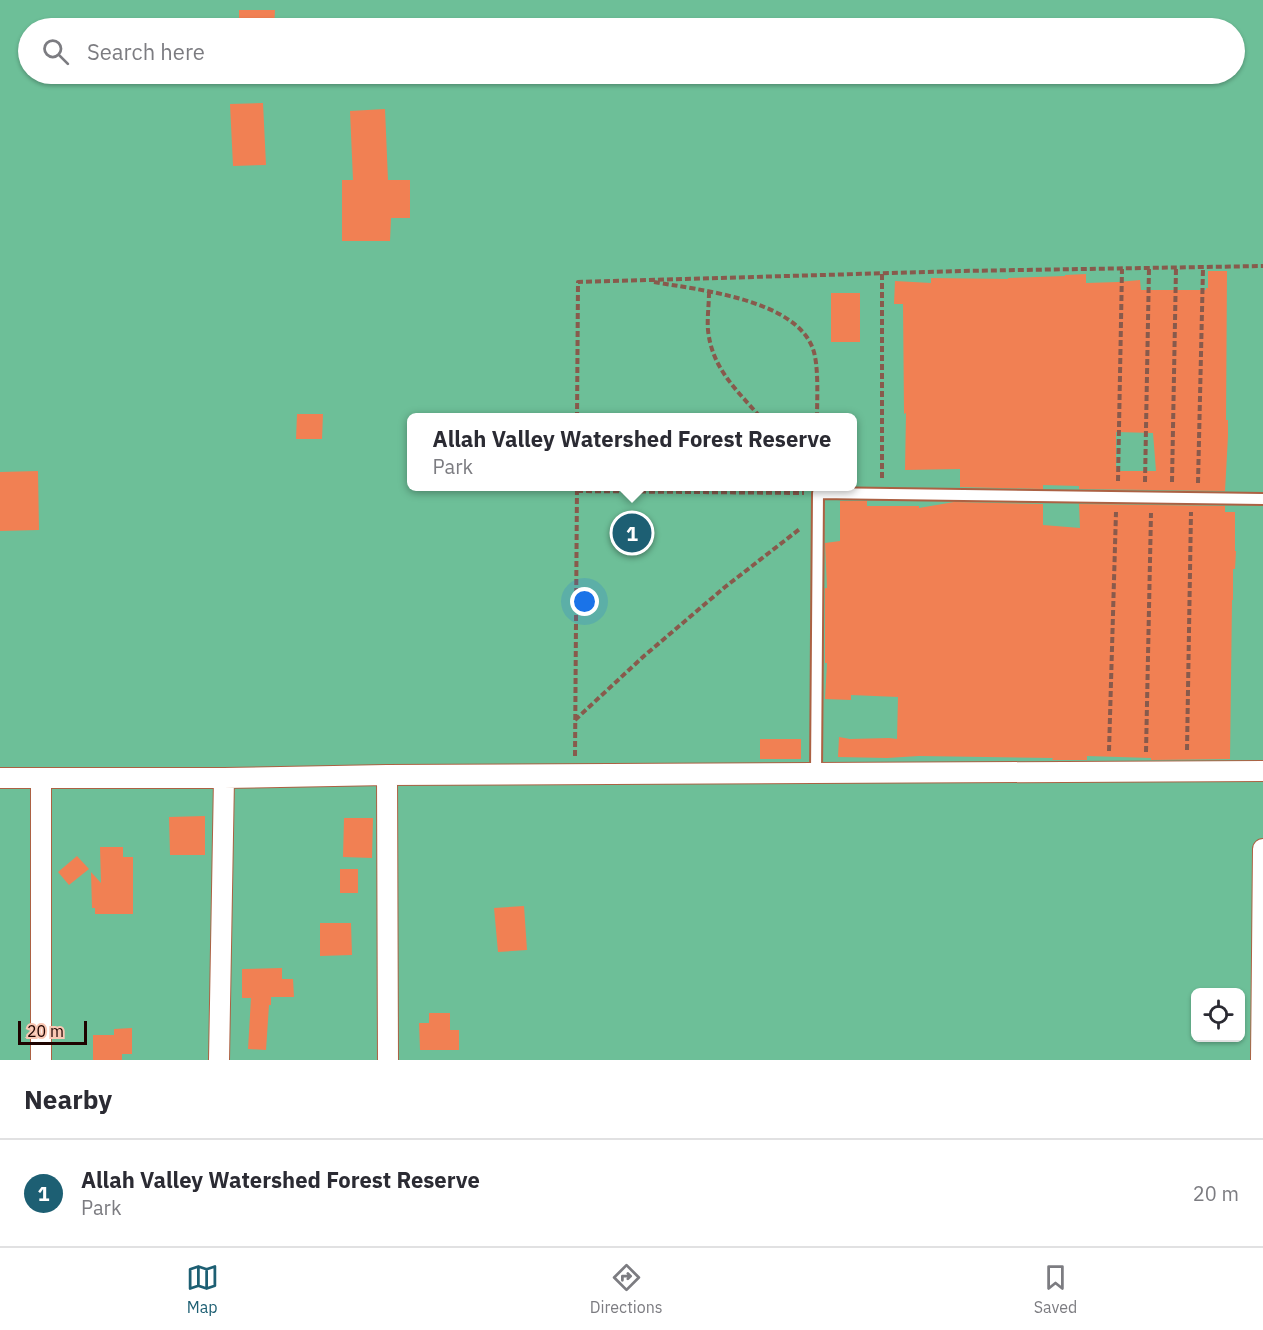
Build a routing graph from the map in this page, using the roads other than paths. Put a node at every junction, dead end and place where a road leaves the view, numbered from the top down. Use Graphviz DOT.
graph roads {
  1 [pos="1263,499"];
  2 [pos="1263,771"];
  3 [pos="816,773"];
  4 [pos="387,775"];
  5 [pos="0,778"];
  6 [pos="42,778"];
  7 [pos="224,778"];
  8 [pos="1263,849"];
  9 [pos="41,1060"];
  10 [pos="219,1060"];
  11 [pos="388,1060"];
  12 [pos="1261,1060"];
  1 -- 3 [label="lane"];
  2 -- 3 [label="street"];
  3 -- 4 [label="street"];
  4 -- 7 [label="street"];
  4 -- 11 [label="street"];
  5 -- 6 [label="street"];
  6 -- 7 [label="street"];
  6 -- 9 [label="street"];
  7 -- 10 [label="street"];
  8 -- 12 [label="street"];
}
